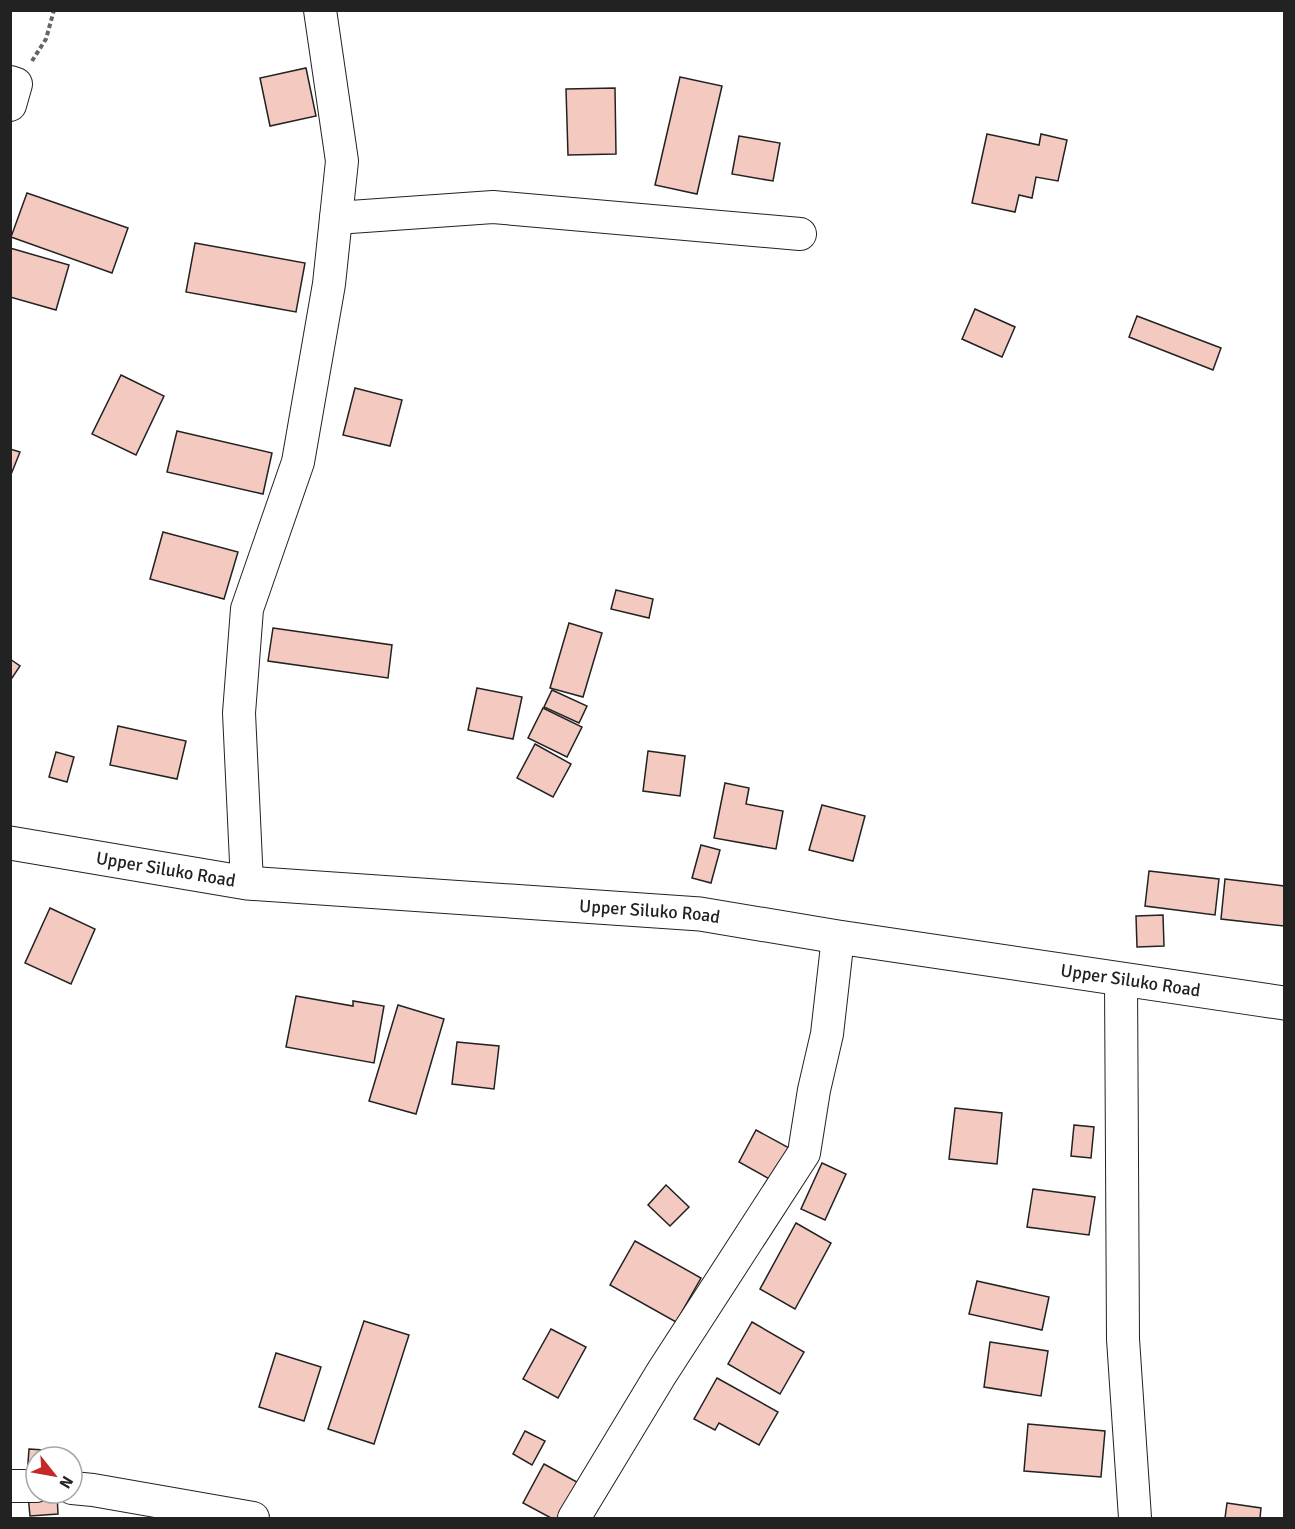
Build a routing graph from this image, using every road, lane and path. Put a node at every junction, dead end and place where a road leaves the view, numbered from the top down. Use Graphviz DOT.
graph roads {
  1 [pos="54,10"];
  2 [pos="320,10"];
  3 [pos="12,90"];
  4 [pos="336,218"];
  5 [pos="800,234"];
  6 [pos="10,843"];
  7 [pos="247,883"];
  8 [pos="838,937"];
  9 [pos="1121,979"];
  10 [pos="1284,1003"];
  11 [pos="84,1489"];
  12 [pos="253,1518"];
  13 [pos="574,1518"];
  14 [pos="1135,1518"];
  1 -- 3 [label="path"];
  2 -- 4 [label="street"];
  4 -- 5 [label="street"];
  4 -- 7 [label="street"];
  6 -- 7 [label="main road, Upper Siluko Road"];
  7 -- 8 [label="main road, Upper Siluko Road"];
  8 -- 9 [label="main road, Upper Siluko Road"];
  8 -- 13 [label="street"];
  9 -- 10 [label="main road, Upper Siluko Road"];
  9 -- 14 [label="street"];
  11 -- 12 [label="street"];
}
